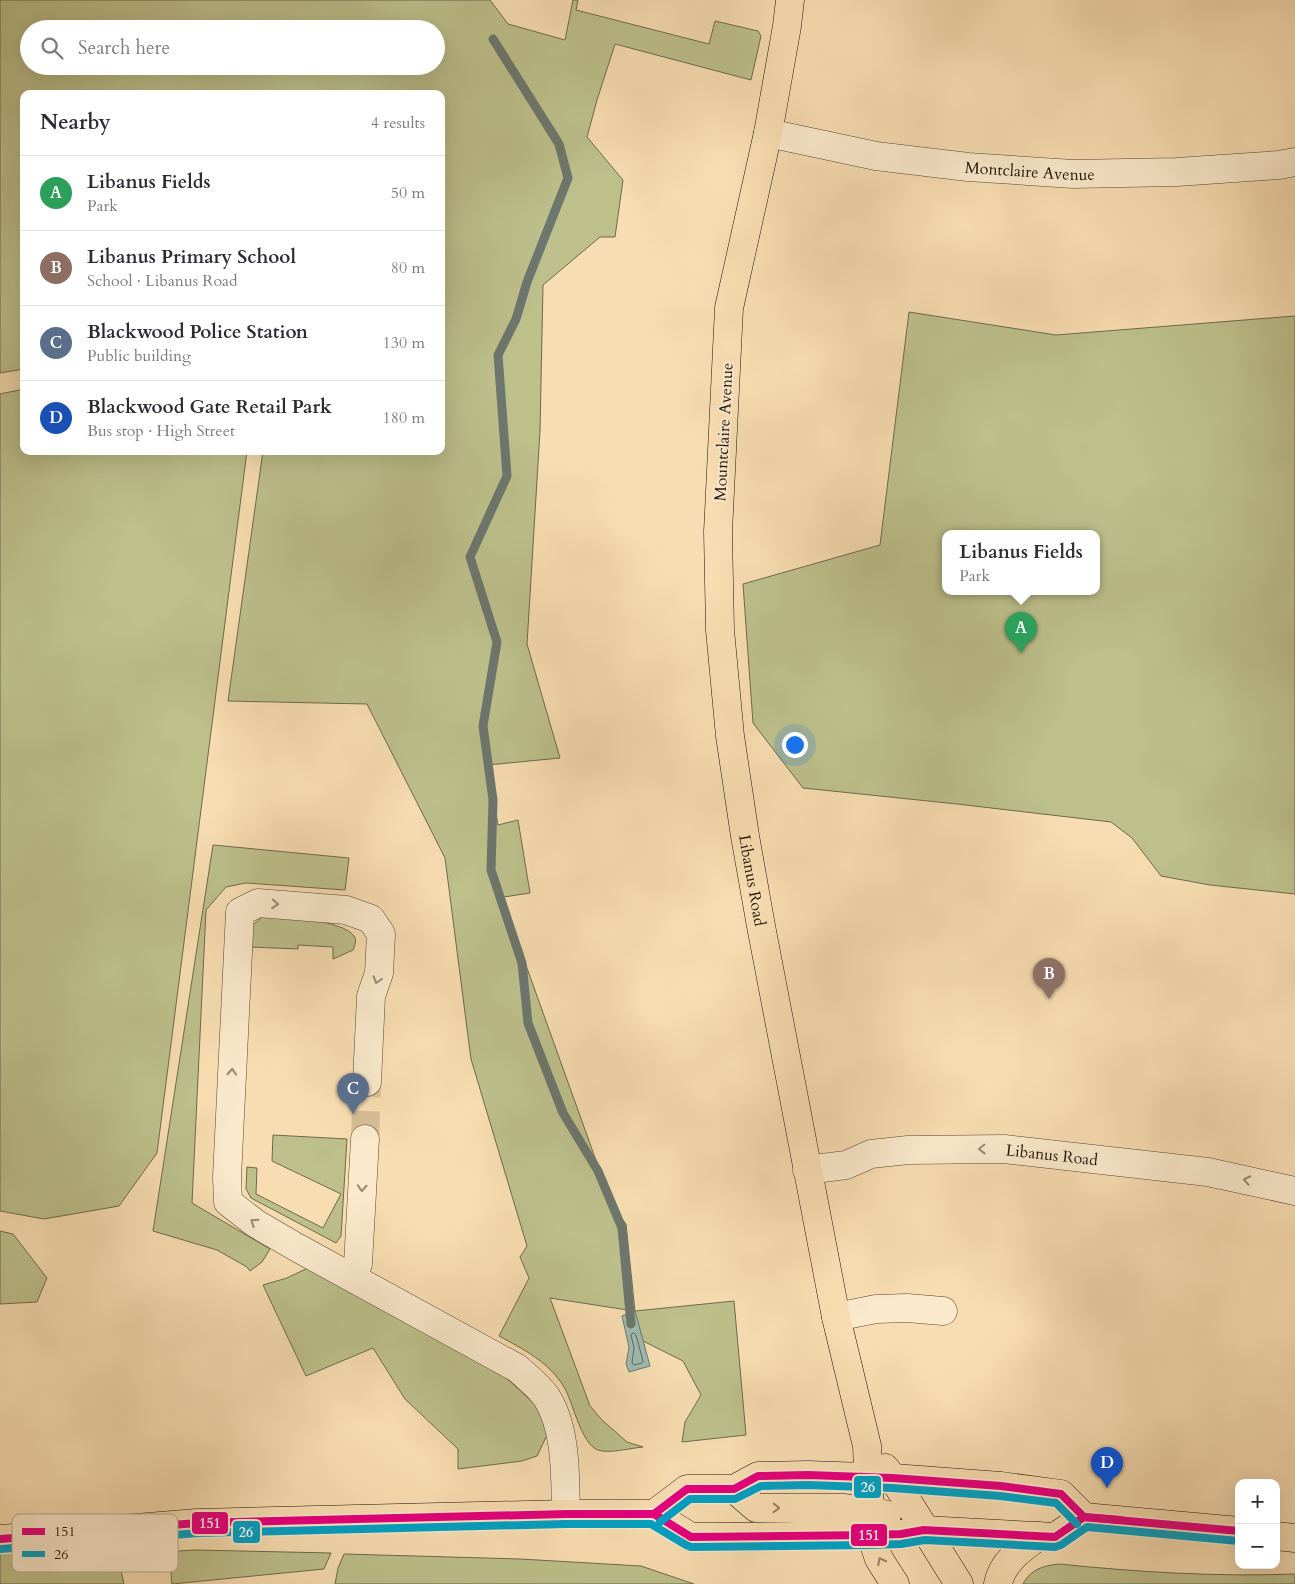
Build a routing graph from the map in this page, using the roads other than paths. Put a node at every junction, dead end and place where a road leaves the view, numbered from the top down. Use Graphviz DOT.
graph roads {
  1 [pos="790,0"];
  2 [pos="768,133"];
  3 [pos="1295,162"];
  4 [pos="730,736"];
  5 [pos="367,1082"];
  6 [pos="365,1139"];
  7 [pos="807,1170"];
  8 [pos="1295,1191"];
  9 [pos="353,1277"];
  10 [pos="944,1311"];
  11 [pos="836,1317"];
  12 [pos="880,1477"];
  13 [pos="734,1489"];
  14 [pos="566,1514"];
  15 [pos="654,1514"];
  16 [pos="1084,1517"];
  17 [pos="871,1523"];
  18 [pos="178,1525"];
  19 [pos="1235,1531"];
  20 [pos="913,1532"];
  21 [pos="1039,1536"];
  22 [pos="1280,1536"];
  23 [pos="1295,1538"];
  24 [pos="895,1584"];
  25 [pos="959,1584"];
  26 [pos="998,1584"];
  1 -- 2 [label="main road, Mountclaire Avenue"];
  2 -- 3 [label="street, Montclaire Avenue"];
  2 -- 4 [label="main road, Mountclaire Avenue"];
  4 -- 7 [label="main road, Libanus Road"];
  9 -- 5 [label="street, one-way"];
  6 -- 9 [label="street, one-way"];
  8 -- 7 [label="street, Libanus Road, one-way"];
  7 -- 11 [label="main road, Libanus Road"];
  9 -- 14 [label="street"];
  10 -- 11 [label="street"];
  11 -- 12 [label="main road, Libanus Road"];
  12 -- 13 [label="main road"];
  12 -- 16 [label="main road"];
  12 -- 17 [label="main road, Libanus Road"];
  12 -- 20 [label="main road"];
  13 -- 15 [label="main road"];
  13 -- 17 [label="main road, one-way"];
  14 -- 15 [label="main road"];
  14 -- 18 [label="main road"];
  15 -- 17 [label="main road"];
  16 -- 19 [label="main road"];
  16 -- 21 [label="main road"];
  17 -- 20 [label="main road"];
  24 -- 17 [label="main road, Libanus Road, one-way"];
  20 -- 21 [label="main road"];
  20 -- 25 [label="main road"];
  21 -- 26 [label="main road"];
  22 -- 23 [label="main road"];
}
